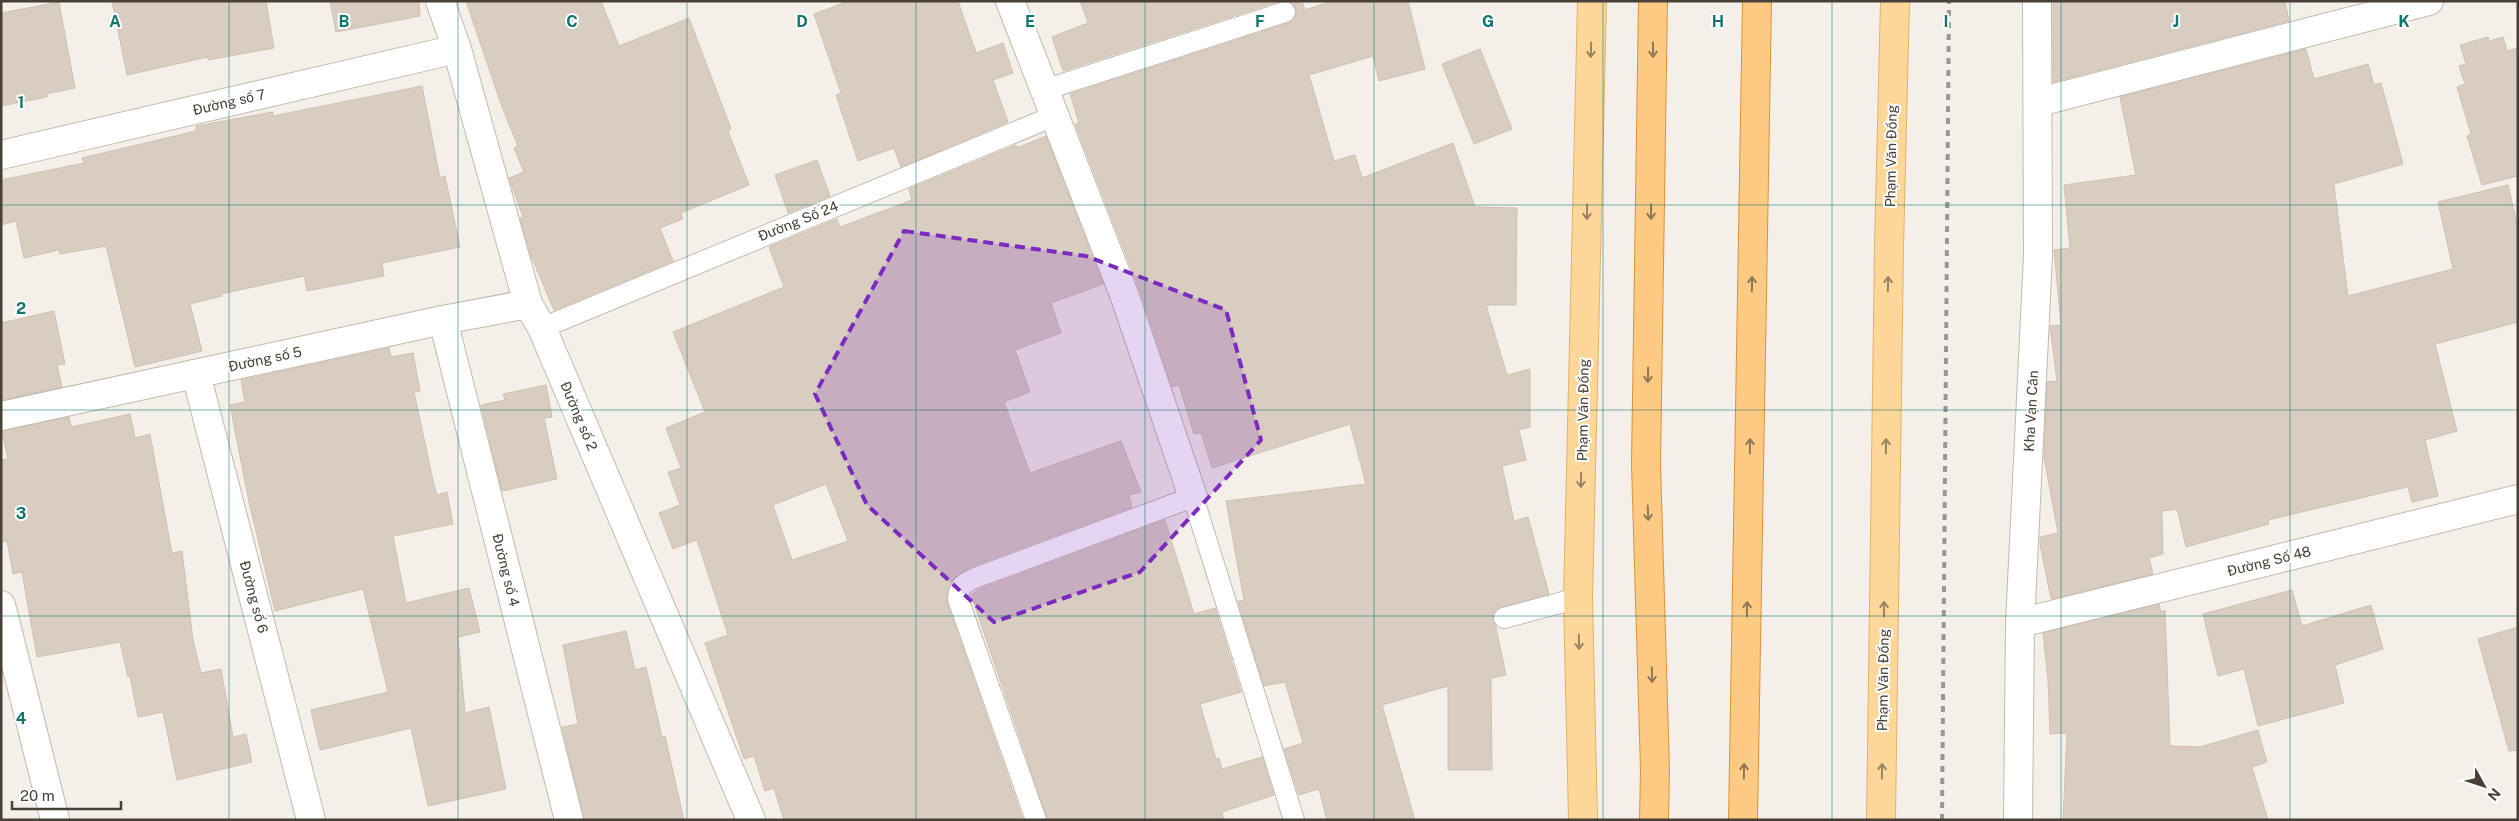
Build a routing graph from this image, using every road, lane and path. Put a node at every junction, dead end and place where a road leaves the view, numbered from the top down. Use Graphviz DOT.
graph roads {
  1 [pos="440,1"];
  2 [pos="1010,1"];
  3 [pos="1592,1"];
  4 [pos="1653,1"];
  5 [pos="1757,1"];
  6 [pos="1895,1"];
  7 [pos="2037,1"];
  8 [pos="2429,1"];
  9 [pos="1285,12"];
  10 [pos="457,49"];
  11 [pos="1044,90"];
  12 [pos="2039,102"];
  13 [pos="1054,116"];
  14 [pos="1,155"];
  15 [pos="528,304"];
  16 [pos="443,320"];
  17 [pos="542,328"];
  18 [pos="196,374"];
  19 [pos="1,416"];
  20 [pos="1192,497"];
  21 [pos="2518,499"];
  22 [pos="1578,598"];
  23 [pos="1,605"];
  24 [pos="1504,618"];
  25 [pos="2020,623"];
  26 [pos="55,820"];
  27 [pos="312,820"];
  28 [pos="569,820"];
  29 [pos="750,820"];
  30 [pos="1036,820"];
  31 [pos="1294,820"];
  32 [pos="1583,820"];
  33 [pos="1654,820"];
  34 [pos="1743,820"];
  35 [pos="1881,820"];
  36 [pos="2018,820"];
  1 -- 10 [label="street, Đường số 2"];
  2 -- 11 [label="street"];
  3 -- 22 [label="main road, Phạm Văn Đồng, one-way"];
  4 -- 33 [label="highway, one-way"];
  34 -- 5 [label="highway, one-way"];
  35 -- 6 [label="main road, Phạm Văn Đồng, one-way"];
  7 -- 12 [label="street, Kha Vạn Cân"];
  8 -- 12 [label="street"];
  9 -- 11 [label="lane"];
  10 -- 14 [label="street, Đường số 7"];
  10 -- 15 [label="street, Đường số 2"];
  11 -- 13 [label="street"];
  12 -- 25 [label="street, Kha Vạn Cân"];
  13 -- 17 [label="lane, Đường Số 24"];
  13 -- 20 [label="street"];
  15 -- 16 [label="street, Đường số 5"];
  15 -- 17 [label="street, Đường số 2"];
  16 -- 18 [label="street, Đường số 5"];
  16 -- 28 [label="street, Đường số 4"];
  17 -- 29 [label="street, Đường số 2"];
  18 -- 19 [label="street, Đường số 5"];
  18 -- 27 [label="street, Đường số 6"];
  20 -- 30 [label="lane"];
  20 -- 31 [label="lane"];
  21 -- 25 [label="street, Đường Số 48"];
  22 -- 24 [label="lane"];
  22 -- 32 [label="main road, Phạm Văn Đồng, one-way"];
  23 -- 26 [label="street"];
  25 -- 36 [label="street, Kha Vạn Cân"];
}
